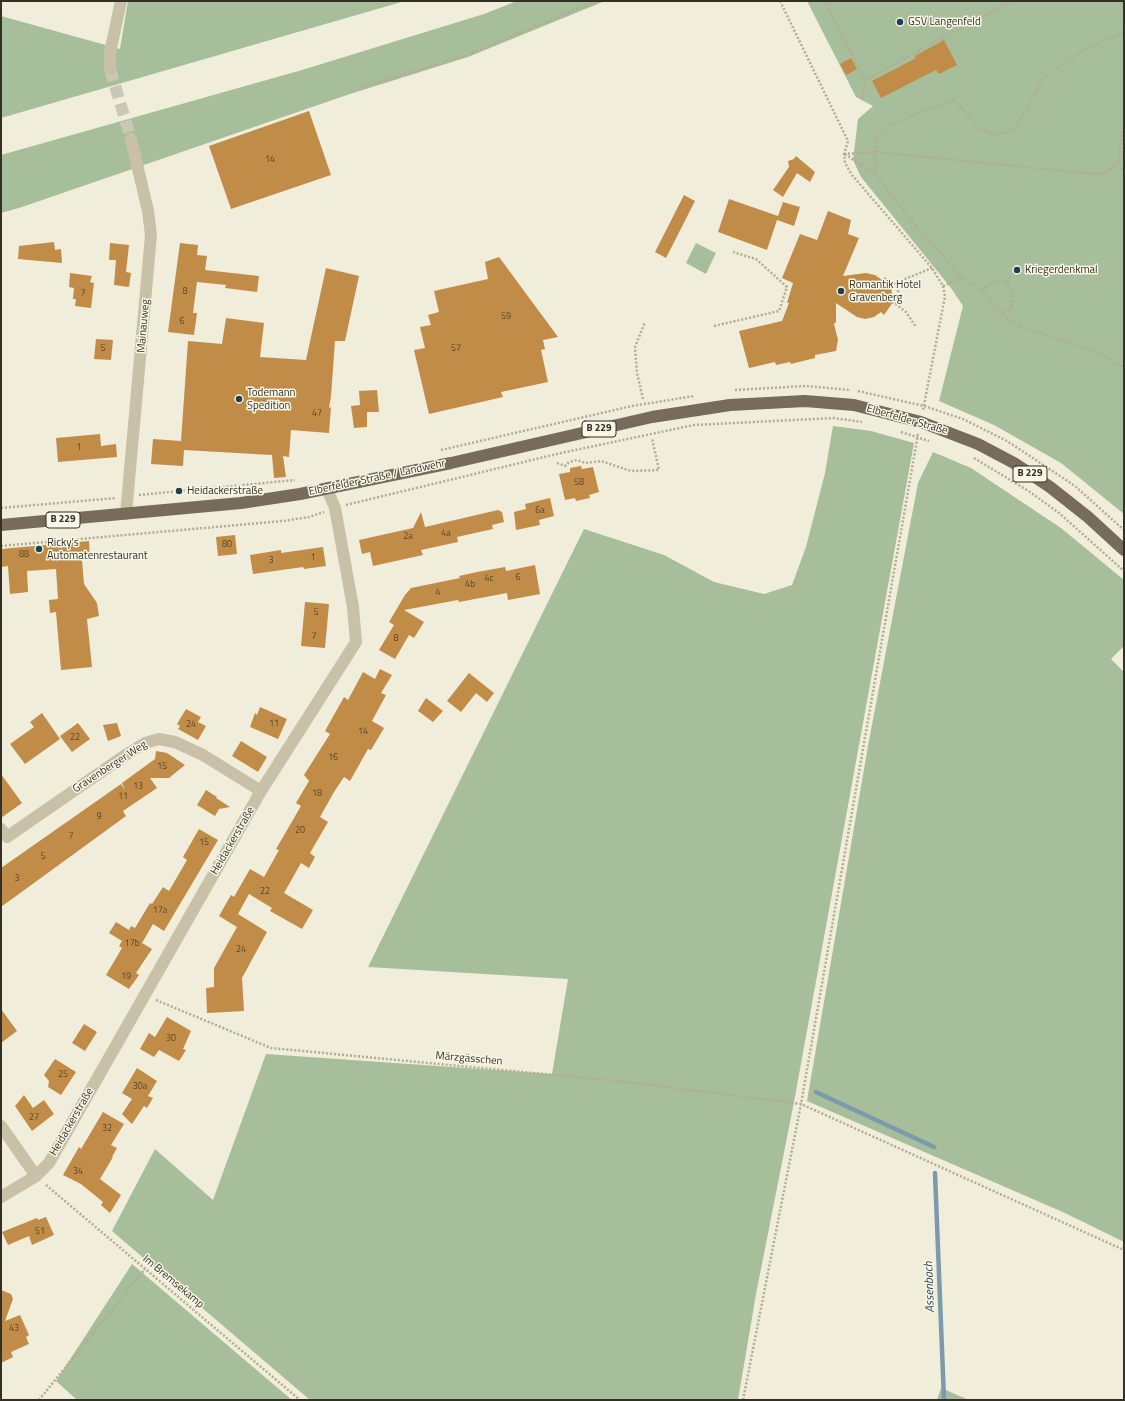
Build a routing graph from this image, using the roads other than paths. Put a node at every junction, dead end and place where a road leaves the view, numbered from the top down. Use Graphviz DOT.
graph roads {
  1 [pos="121,1"];
  2 [pos="110,69"];
  3 [pos="131,139"];
  4 [pos="749,403"];
  5 [pos="327,490"];
  6 [pos="126,514"];
  7 [pos="1,525"];
  8 [pos="1124,550"];
  9 [pos="261,791"];
  10 [pos="3,836"];
  11 [pos="1,1126"];
  12 [pos="36,1176"];
  13 [pos="1,1197"];
  1 -- 2 [label="street"];
  3 -- 6 [label="street, Mainauweg"];
  4 -- 5 [label="main road, Elberfelder Straße / Landwehr / B 229"];
  4 -- 8 [label="main road, Elberfelder Straße / B 229"];
  5 -- 6 [label="main road, Elberfelder Straße / Landwehr / B 229"];
  5 -- 9 [label="street, Heidackerstraße"];
  6 -- 7 [label="main road, Elberfelder Straße / Landwehr / B 229"];
  9 -- 10 [label="street, Gravenberger Weg"];
  9 -- 12 [label="street, Heidackerstraße"];
  11 -- 12 [label="street"];
  12 -- 13 [label="street, Heidackerstraße"];
}
